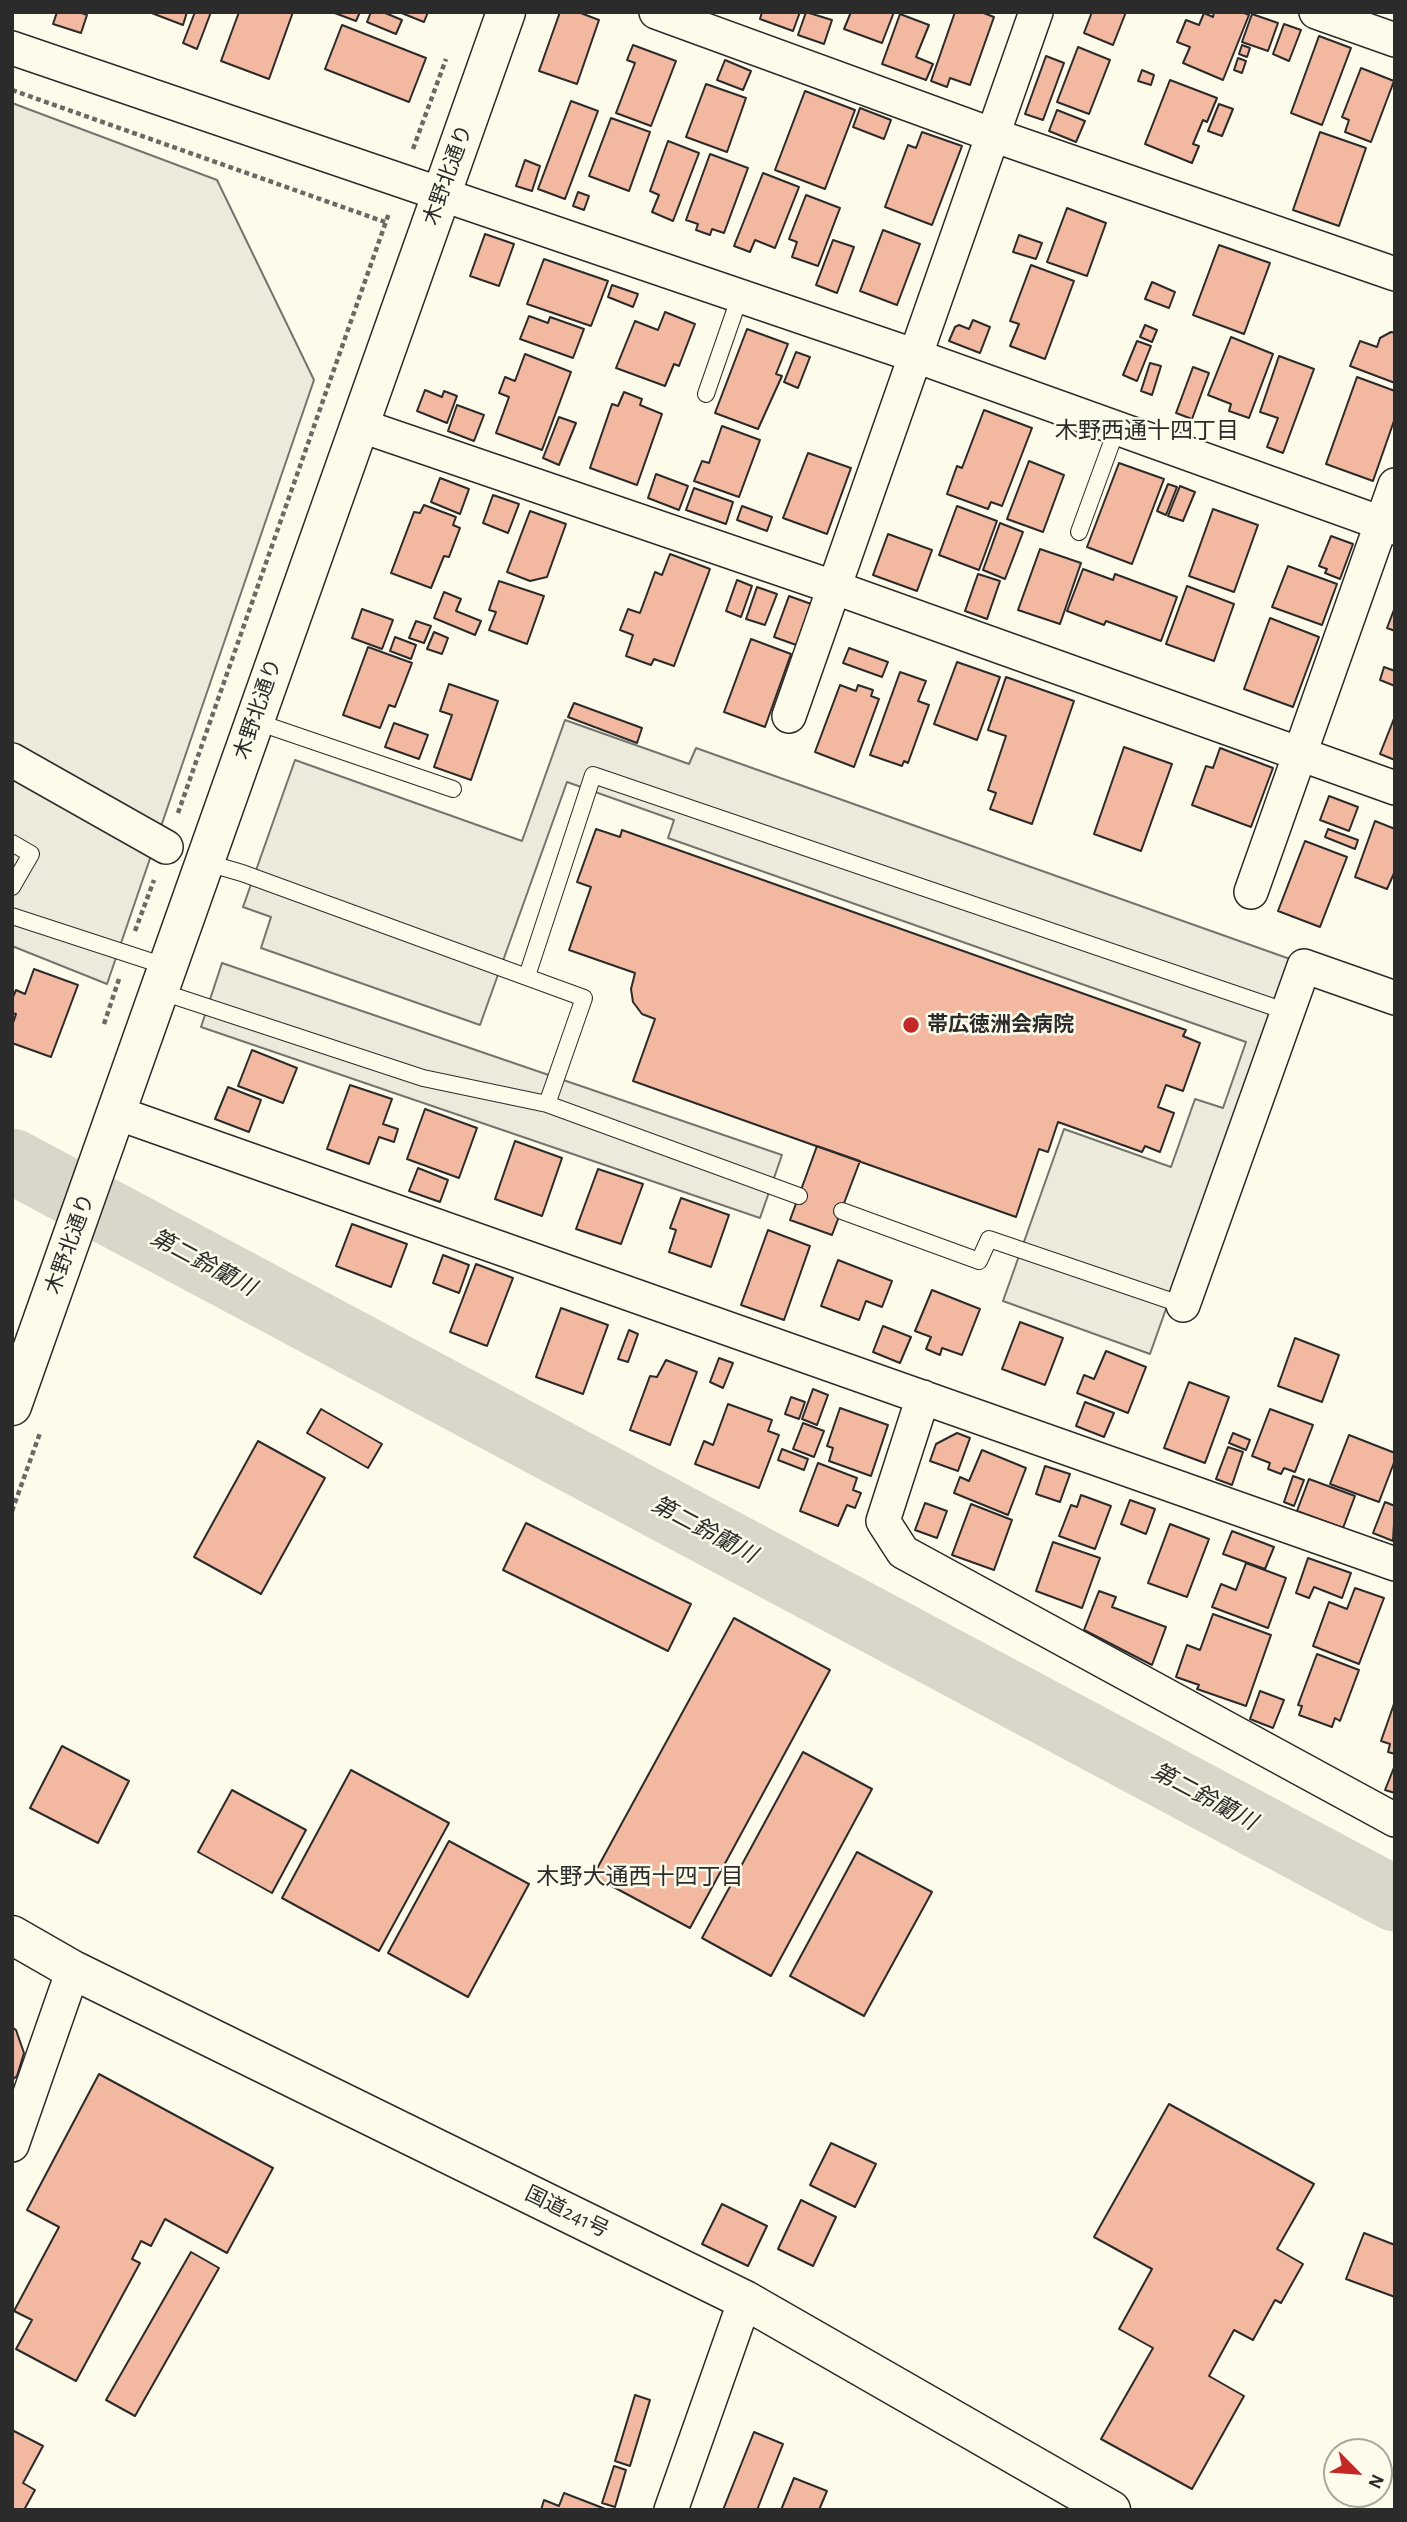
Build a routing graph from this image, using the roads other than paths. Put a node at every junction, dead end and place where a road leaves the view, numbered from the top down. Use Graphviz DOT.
graph roads {
  1 [pos="506,12"];
  2 [pos="656,12"];
  3 [pos="1036,12"];
  4 [pos="1316,12"];
  5 [pos="1395,40"];
  6 [pos="12,48"];
  7 [pos="993,135"];
  8 [pos="440,194"];
  9 [pos="1395,274"];
  10 [pos="740,296"];
  11 [pos="916,356"];
  12 [pos="706,394"];
  13 [pos="359,425"];
  14 [pos="1117,428"];
  15 [pos="1395,485"];
  16 [pos="1388,526"];
  17 [pos="1079,532"];
  18 [pos="834,587"];
  19 [pos="789,716"];
  20 [pos="254,722"];
  21 [pos="1299,754"];
  22 [pos="12,760"];
  23 [pos="1395,788"];
  24 [pos="453,789"];
  25 [pos="12,843"];
  26 [pos="166,847"];
  27 [pos="204,862"];
  28 [pos="12,887"];
  29 [pos="1251,892"];
  30 [pos="12,916"];
  31 [pos="527,976"];
  32 [pos="163,979"];
  33 [pos="1395,998"];
  34 [pos="1288,1012"];
  35 [pos="547,1104"];
  36 [pos="117,1113"];
  37 [pos="799,1196"];
  38 [pos="842,1211"];
  39 [pos="1183,1306"];
  40 [pos="923,1397"];
  41 [pos="12,1406"];
  42 [pos="1395,1564"];
  43 [pos="1395,1820"];
  44 [pos="12,1935"];
  45 [pos="73,1970"];
  46 [pos="12,2145"];
  47 [pos="745,2300"];
  48 [pos="671,2510"];
  49 [pos="1111,2510"];
  1 -- 8 [label="main road, 木野北通り"];
  2 -- 7 [label="street"];
  3 -- 7 [label="street"];
  4 -- 5 [label="street"];
  6 -- 8 [label="street"];
  7 -- 9 [label="street"];
  7 -- 11 [label="street"];
  8 -- 10 [label="street"];
  8 -- 13 [label="main road, 木野北通り"];
  10 -- 11 [label="street"];
  10 -- 12 [label="lane"];
  11 -- 14 [label="street"];
  11 -- 18 [label="street"];
  13 -- 18 [label="street"];
  13 -- 20 [label="main road, 木野北通り"];
  14 -- 16 [label="street"];
  14 -- 17 [label="lane"];
  15 -- 16 [label="street"];
  16 -- 21 [label="street"];
  18 -- 19 [label="street"];
  18 -- 21 [label="street"];
  20 -- 24 [label="lane"];
  20 -- 27 [label="main road, 木野北通り"];
  21 -- 23 [label="street"];
  21 -- 29 [label="street"];
  22 -- 26 [label="street"];
  25 -- 28 [label="lane"];
  27 -- 31 [label="lane"];
  27 -- 32 [label="main road, 木野北通り"];
  30 -- 32 [label="lane"];
  31 -- 34 [label="lane"];
  31 -- 35 [label="lane"];
  32 -- 35 [label="lane"];
  32 -- 36 [label="main road, 木野北通り"];
  33 -- 34 [label="street"];
  34 -- 39 [label="street"];
  35 -- 37 [label="lane"];
  36 -- 40 [label="street"];
  36 -- 41 [label="main road, 木野北通り"];
  38 -- 39 [label="lane"];
  40 -- 42 [label="street"];
  40 -- 43 [label="street"];
  44 -- 45 [label="main road, 国道241号"];
  45 -- 46 [label="street"];
  45 -- 47 [label="main road, 国道241号"];
  47 -- 48 [label="street"];
  47 -- 49 [label="main road, 国道241号"];
}
